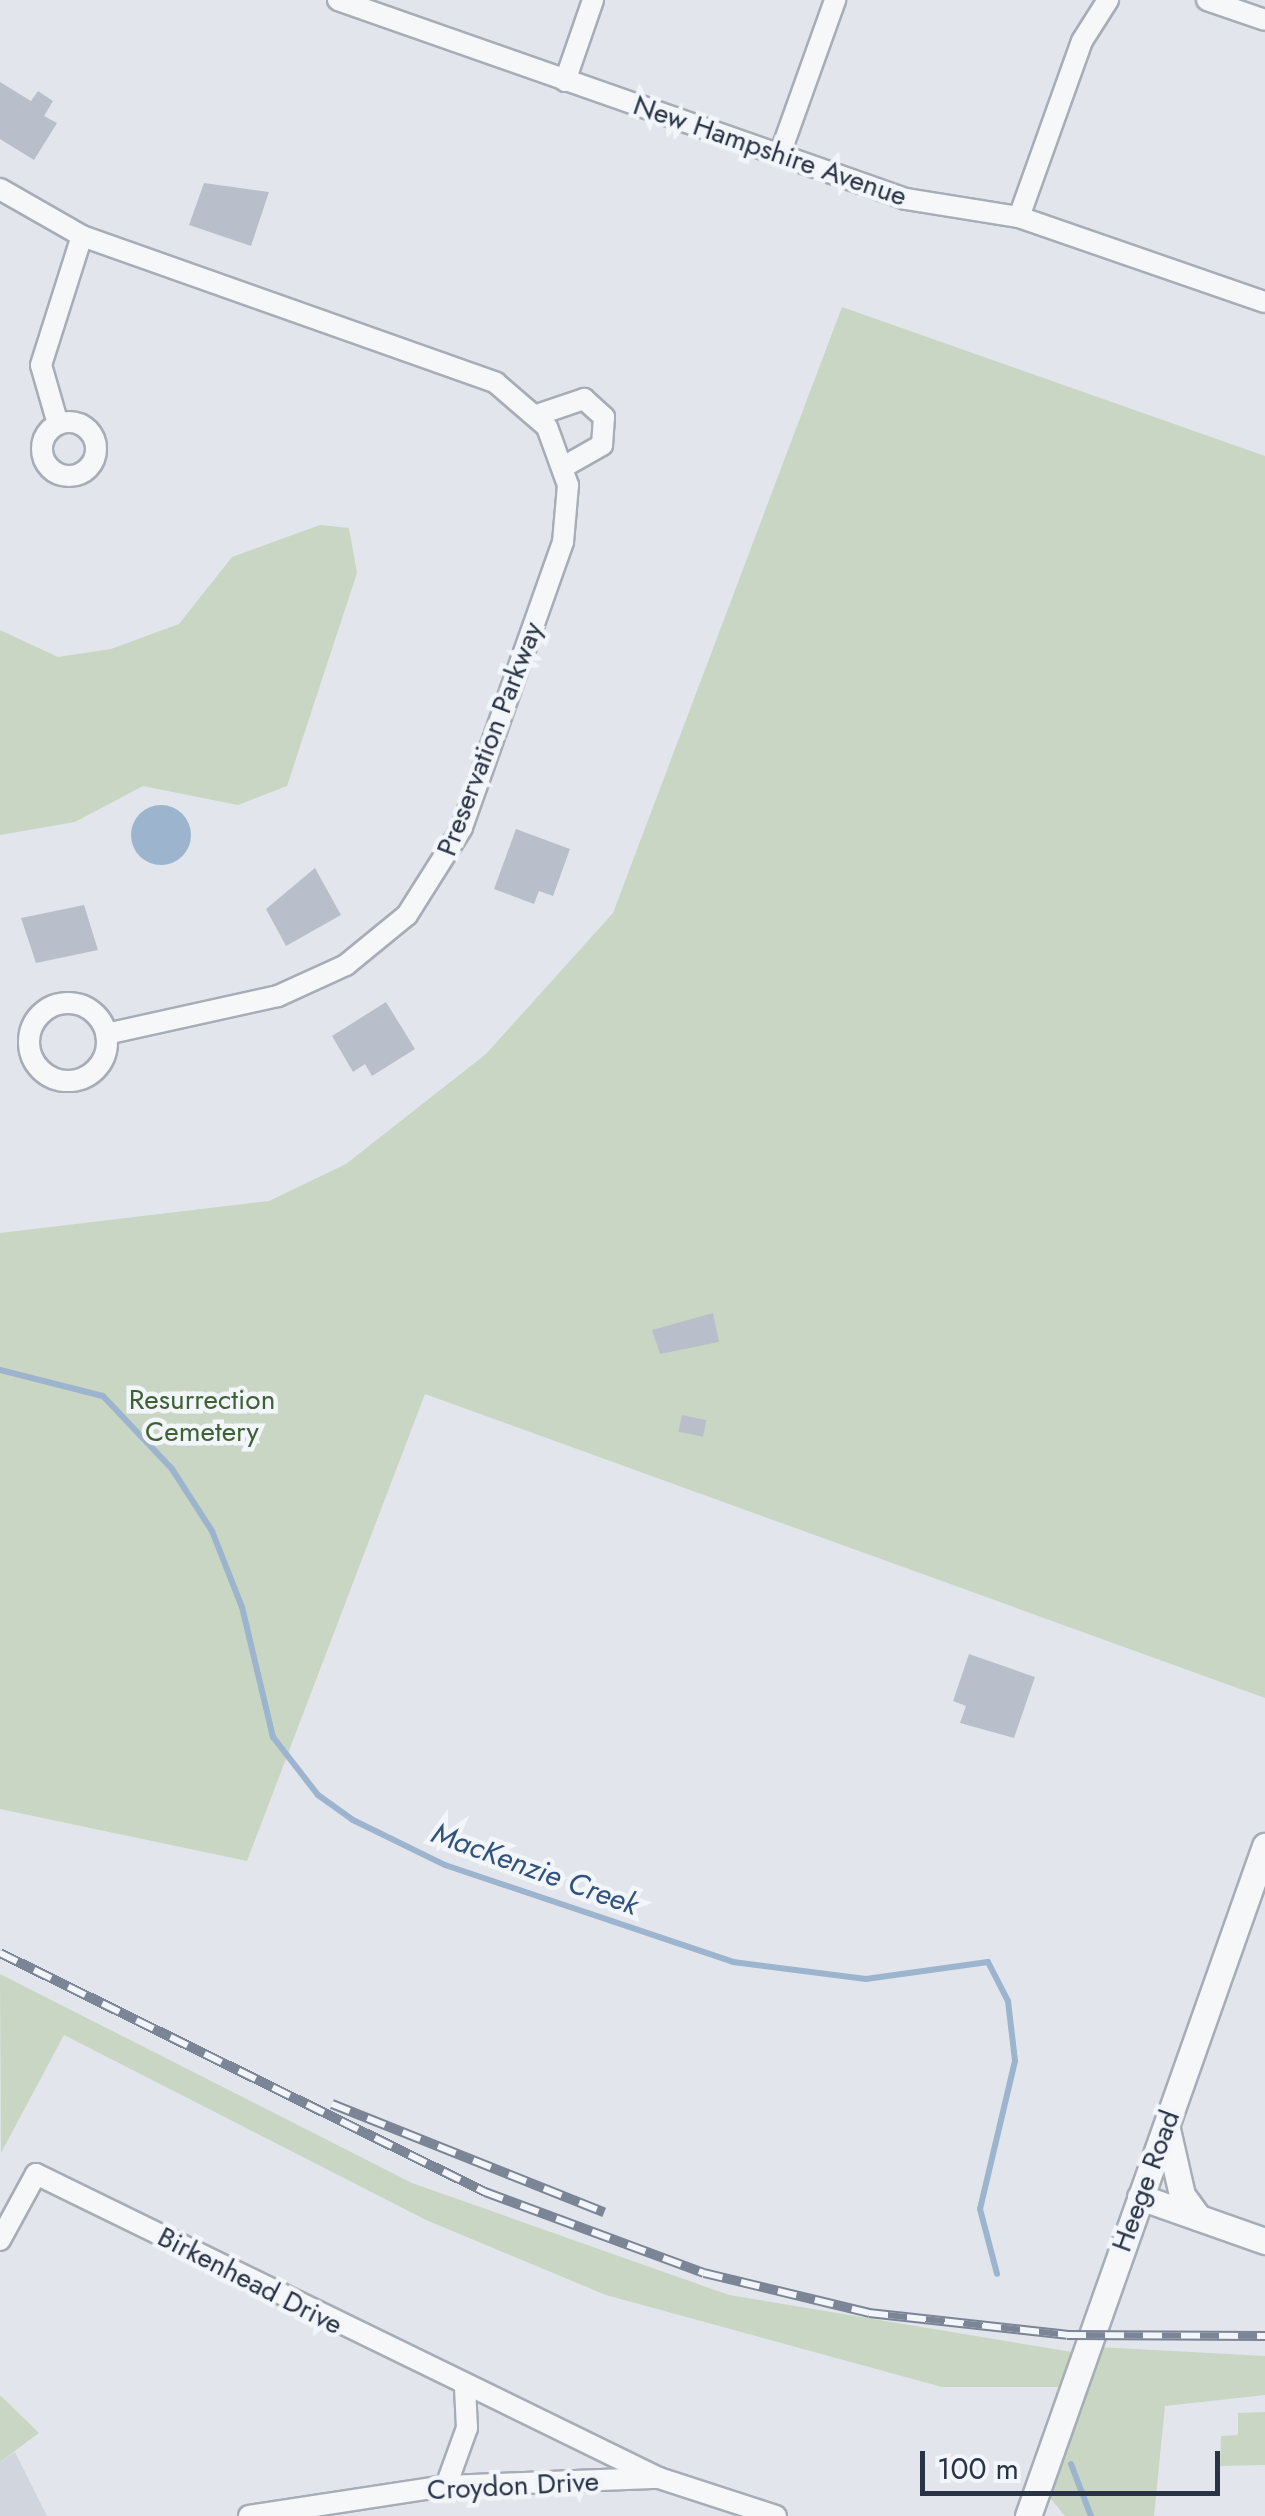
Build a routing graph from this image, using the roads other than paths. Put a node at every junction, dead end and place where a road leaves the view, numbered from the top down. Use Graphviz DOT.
graph roads {
  1 [pos="594,0"];
  2 [pos="835,0"];
  3 [pos="1108,0"];
  4 [pos="1207,0"];
  5 [pos="346,1"];
  6 [pos="1265,20"];
  7 [pos="564,81"];
  8 [pos="780,154"];
  9 [pos="0,188"];
  10 [pos="1019,218"];
  11 [pos="82,236"];
  12 [pos="1265,302"];
  13 [pos="538,415"];
  14 [pos="58,424"];
  15 [pos="564,466"];
  16 [pos="106,1034"];
  17 [pos="1265,1846"];
  18 [pos="1166,2125"];
  19 [pos="1140,2197"];
  20 [pos="1198,2217"];
  21 [pos="0,2240"];
  22 [pos="1265,2241"];
  23 [pos="465,2388"];
  24 [pos="658,2478"];
  25 [pos="446,2486"];
  26 [pos="249,2516"];
  27 [pos="776,2516"];
  28 [pos="1028,2516"];
  1 -- 7 [label="street"];
  2 -- 8 [label="street"];
  3 -- 10 [label="street"];
  4 -- 6 [label="street"];
  5 -- 7 [label="street, New Hampshire Avenue"];
  7 -- 8 [label="street, New Hampshire Avenue"];
  8 -- 10 [label="street, New Hampshire Avenue"];
  9 -- 11 [label="street, Preservation Parkway"];
  10 -- 12 [label="street, New Hampshire Avenue"];
  11 -- 13 [label="street, Preservation Parkway"];
  11 -- 14 [label="street"];
  13 -- 15 [label="street, Preservation Parkway"];
  13 -- 15 [label="street"];
  15 -- 16 [label="street, Preservation Parkway"];
  17 -- 18 [label="street, Heege Road"];
  18 -- 19 [label="street, Heege Road"];
  18 -- 20 [label="street"];
  19 -- 20 [label="street"];
  19 -- 28 [label="street, Heege Road"];
  20 -- 22 [label="street"];
  21 -- 23 [label="street, Birkenhead Drive"];
  23 -- 24 [label="street, Birkenhead Drive"];
  23 -- 25 [label="street"];
  24 -- 25 [label="street, Croydon Drive"];
  24 -- 27 [label="street, Birkenhead Drive"];
  25 -- 26 [label="street, Croydon Drive"];
}
